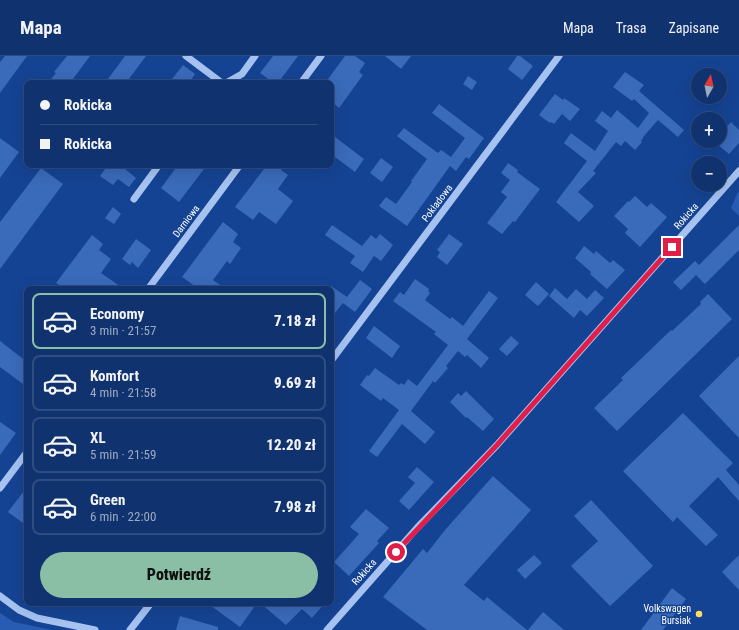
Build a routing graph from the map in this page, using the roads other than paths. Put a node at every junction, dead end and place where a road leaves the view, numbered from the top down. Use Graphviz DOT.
graph roads {
  1 [pos="186,56"];
  2 [pos="255,56"];
  3 [pos="321,56"];
  4 [pos="559,56"];
  5 [pos="218,80"];
  6 [pos="229,80"];
  7 [pos="303,80"];
  8 [pos="157,168"];
  9 [pos="238,168"];
  10 [pos="739,171"];
  11 [pos="134,199"];
  12 [pos="150,286"];
  13 [pos="334,357"];
  14 [pos="24,456"];
  15 [pos="0,488"];
  16 [pos="0,596"];
  17 [pos="149,606"];
  18 [pos="95,630"];
  19 [pos="130,630"];
  20 [pos="328,630"];
  1 -- 5 [label="street"];
  2 -- 6 [label="street"];
  3 -- 7 [label="street"];
  4 -- 13 [label="street, Pokładowa"];
  8 -- 11 [label="street"];
  9 -- 12 [label="street, Darniowa"];
  10 -- 20 [label="street, Rokicka"];
  14 -- 15 [label="street"];
  16 -- 18 [label="street"];
  17 -- 19 [label="street"];
}
